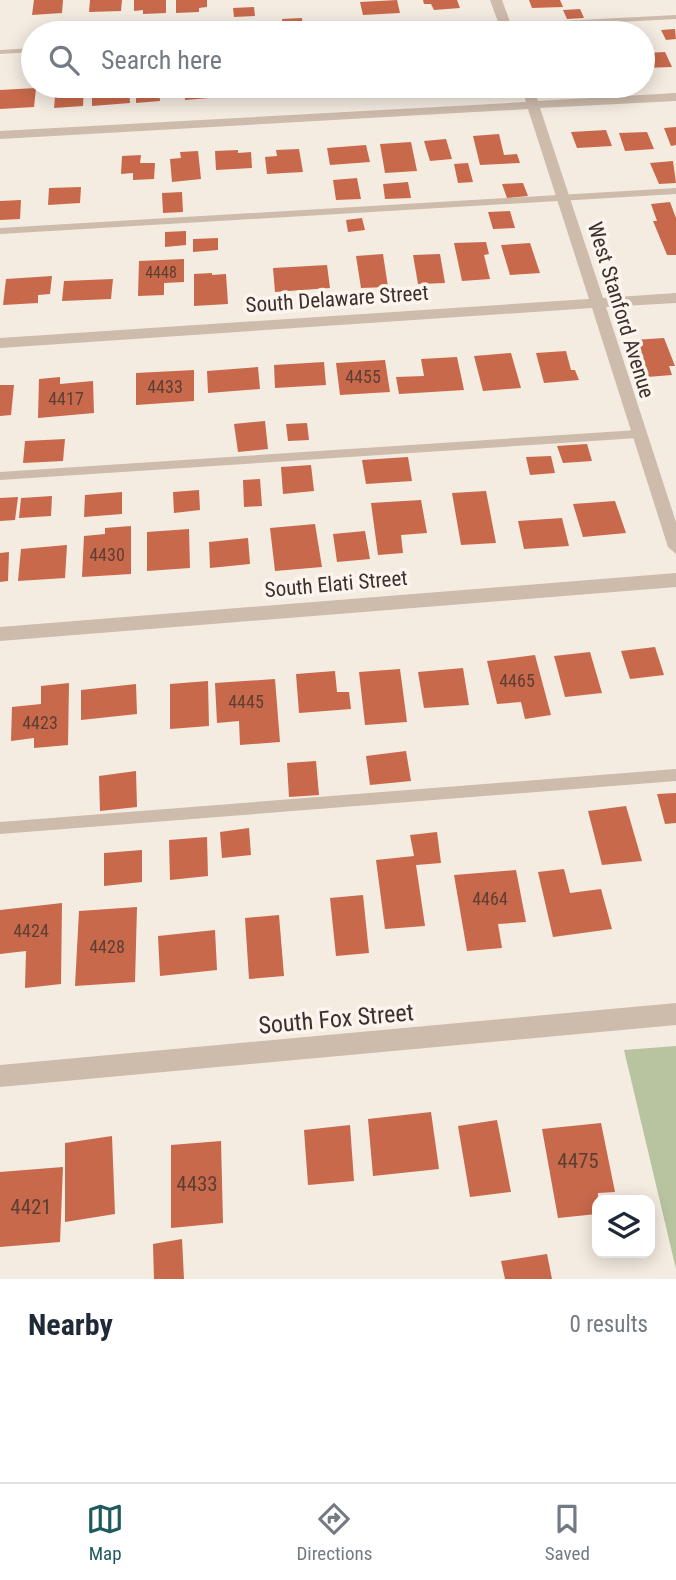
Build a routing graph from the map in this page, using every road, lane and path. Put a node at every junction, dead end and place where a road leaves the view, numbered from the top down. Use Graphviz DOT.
graph roads {
  1 [pos="496,0"];
  2 [pos="676,17"];
  3 [pos="504,21"];
  4 [pos="624,21"];
  5 [pos="21,51"];
  6 [pos="0,52"];
  7 [pos="676,97"];
  8 [pos="531,98"];
  9 [pos="534,105"];
  10 [pos="0,135"];
  11 [pos="676,191"];
  12 [pos="564,198"];
  13 [pos="0,231"];
  14 [pos="676,298"];
  15 [pos="597,303"];
  16 [pos="0,343"];
  17 [pos="638,434"];
  18 [pos="0,476"];
  19 [pos="676,547"];
  20 [pos="676,580"];
  21 [pos="0,634"];
  22 [pos="676,775"];
  23 [pos="0,828"];
  24 [pos="676,1014"];
  25 [pos="0,1076"];
  1 -- 3 [label="street"];
  2 -- 4 [label="lane"];
  5 -- 6 [label="lane"];
  7 -- 9 [label="street"];
  8 -- 9 [label="street, West Stanford Avenue"];
  9 -- 10 [label="street"];
  9 -- 12 [label="street, West Stanford Avenue"];
  11 -- 12 [label="lane"];
  12 -- 13 [label="lane"];
  12 -- 15 [label="street, West Stanford Avenue"];
  14 -- 15 [label="street, South Delaware Street"];
  15 -- 16 [label="street, South Delaware Street"];
  15 -- 17 [label="street, West Stanford Avenue"];
  17 -- 18 [label="lane"];
  17 -- 19 [label="street, West Stanford Avenue"];
  20 -- 21 [label="street, South Elati Street"];
  22 -- 23 [label="lane"];
  24 -- 25 [label="street, South Fox Street"];
}
